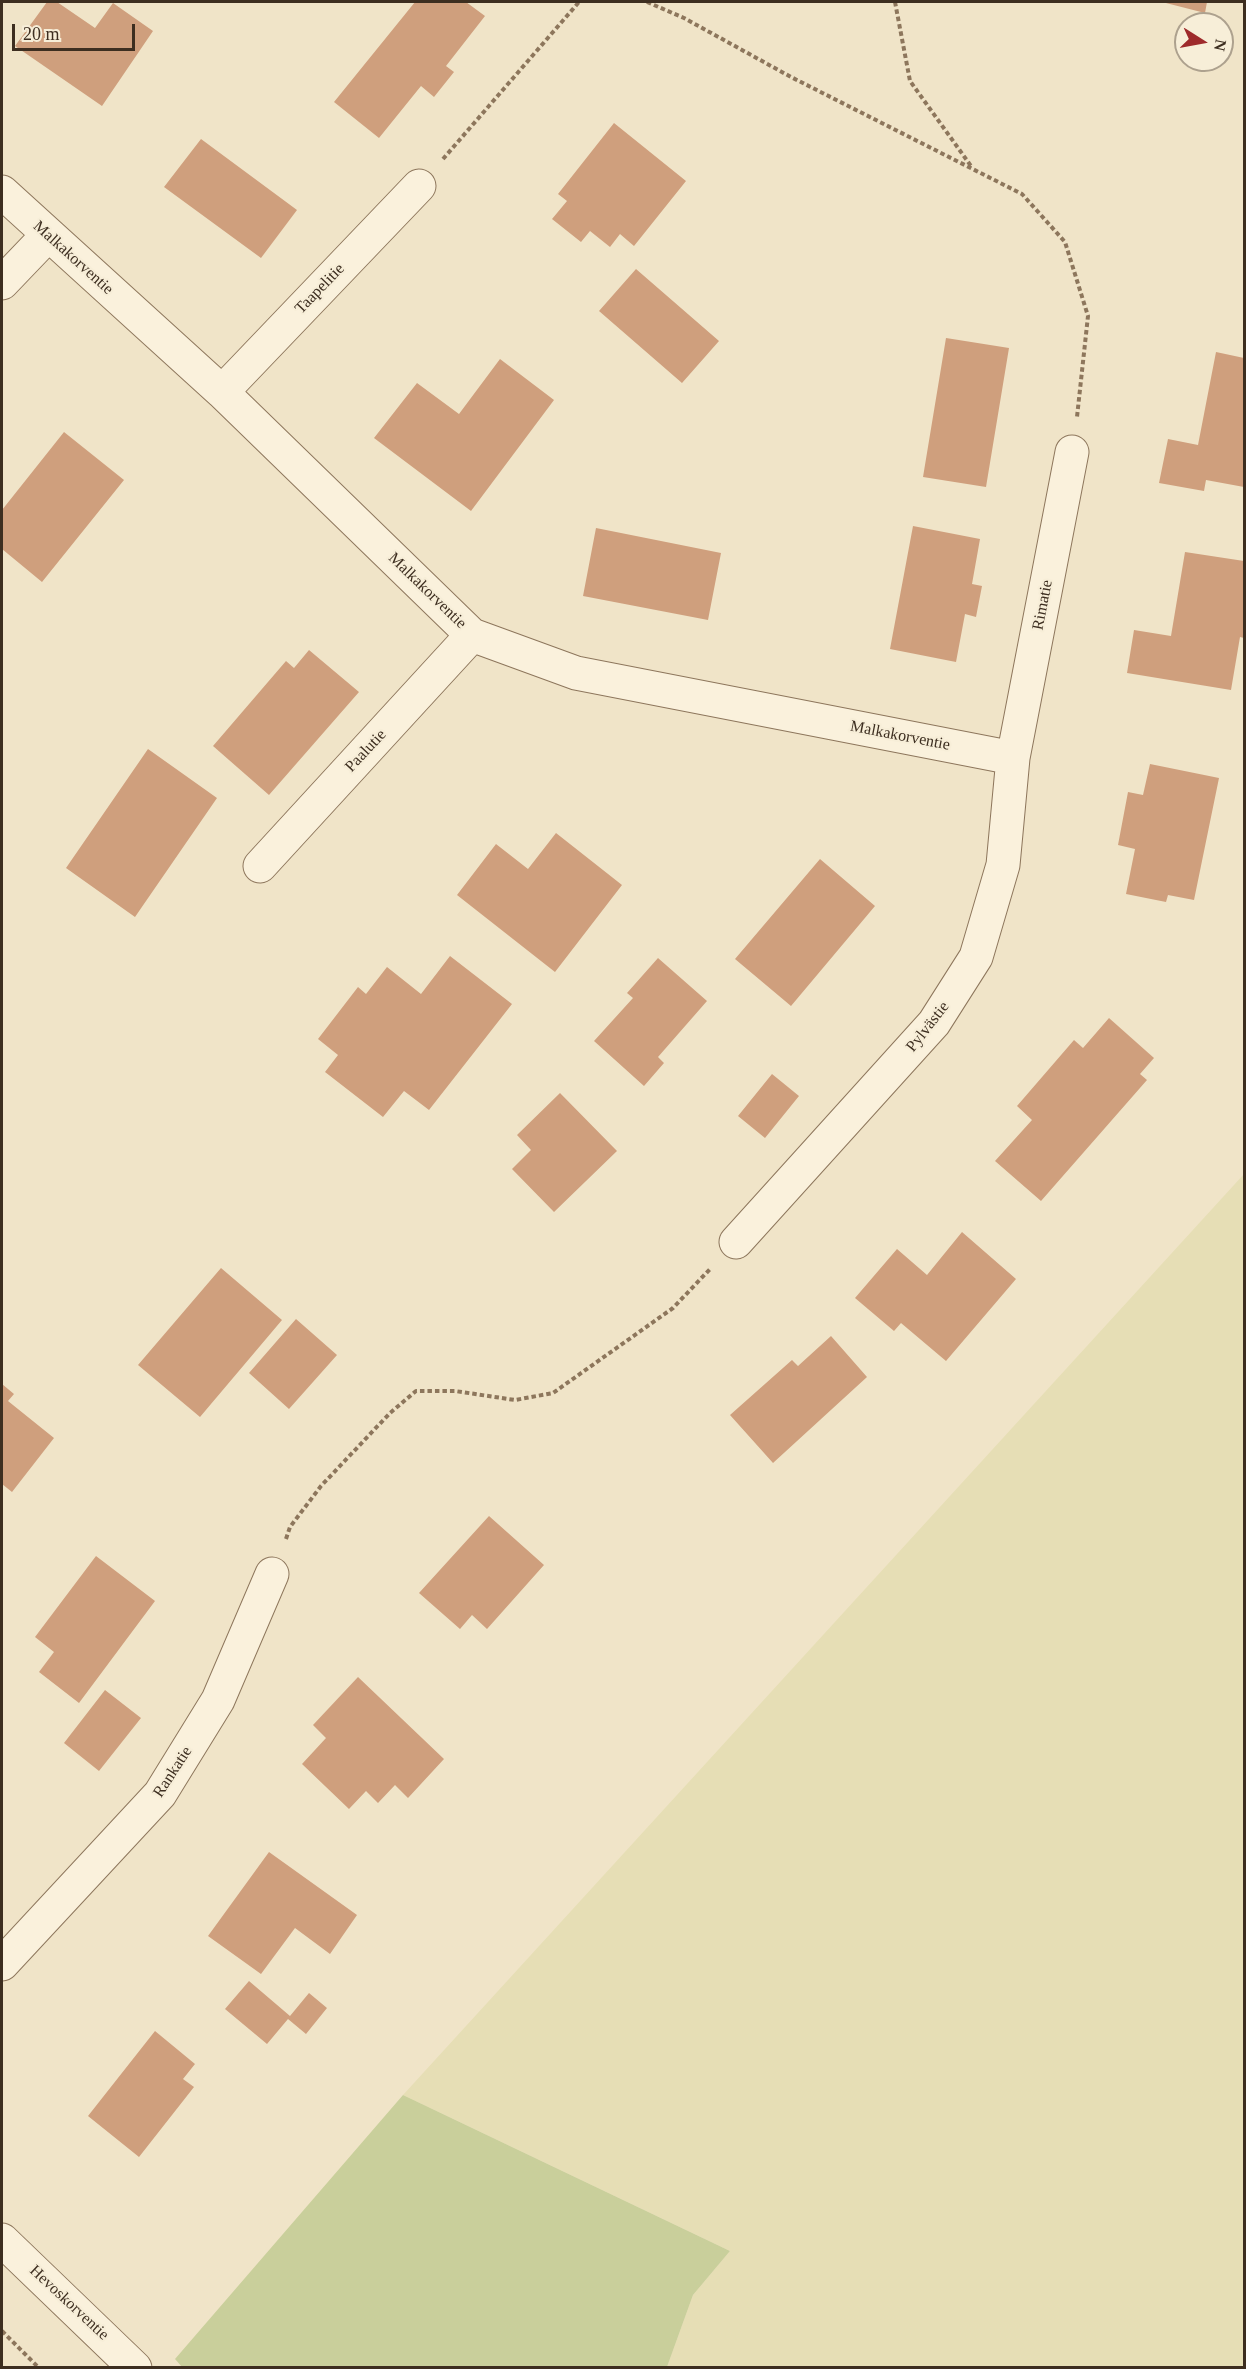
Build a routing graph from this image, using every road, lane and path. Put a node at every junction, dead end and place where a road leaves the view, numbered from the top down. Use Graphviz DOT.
graph roads {
  1 [pos="579,2"];
  2 [pos="647,2"];
  3 [pos="895,2"];
  4 [pos="973,168"];
  5 [pos="418,186"];
  6 [pos="2,192"];
  7 [pos="47,236"];
  8 [pos="2,283"];
  9 [pos="222,392"];
  10 [pos="1072,452"];
  11 [pos="472,635"];
  12 [pos="1013,758"];
  13 [pos="260,866"];
  14 [pos="736,1242"];
  15 [pos="272,1574"];
  16 [pos="2,1964"];
  17 [pos="2,2240"];
  18 [pos="2,2331"];
  19 [pos="39,2367"];
  20 [pos="135,2367"];
  1 -- 5 [label="path"];
  2 -- 4 [label="path"];
  3 -- 4 [label="path"];
  4 -- 10 [label="path"];
  5 -- 9 [label="street, Taapelitie"];
  6 -- 7 [label="street, Malkakorventie"];
  7 -- 8 [label="street"];
  7 -- 9 [label="street, Malkakorventie"];
  9 -- 11 [label="street, Malkakorventie"];
  10 -- 12 [label="street, Rimatie"];
  11 -- 12 [label="street, Malkakorventie"];
  11 -- 13 [label="street, Paalutie"];
  12 -- 14 [label="street, Pylvästie"];
  14 -- 15 [label="path"];
  15 -- 16 [label="street, Rankatie"];
  17 -- 20 [label="street, Hevoskorventie"];
  18 -- 19 [label="path"];
}
